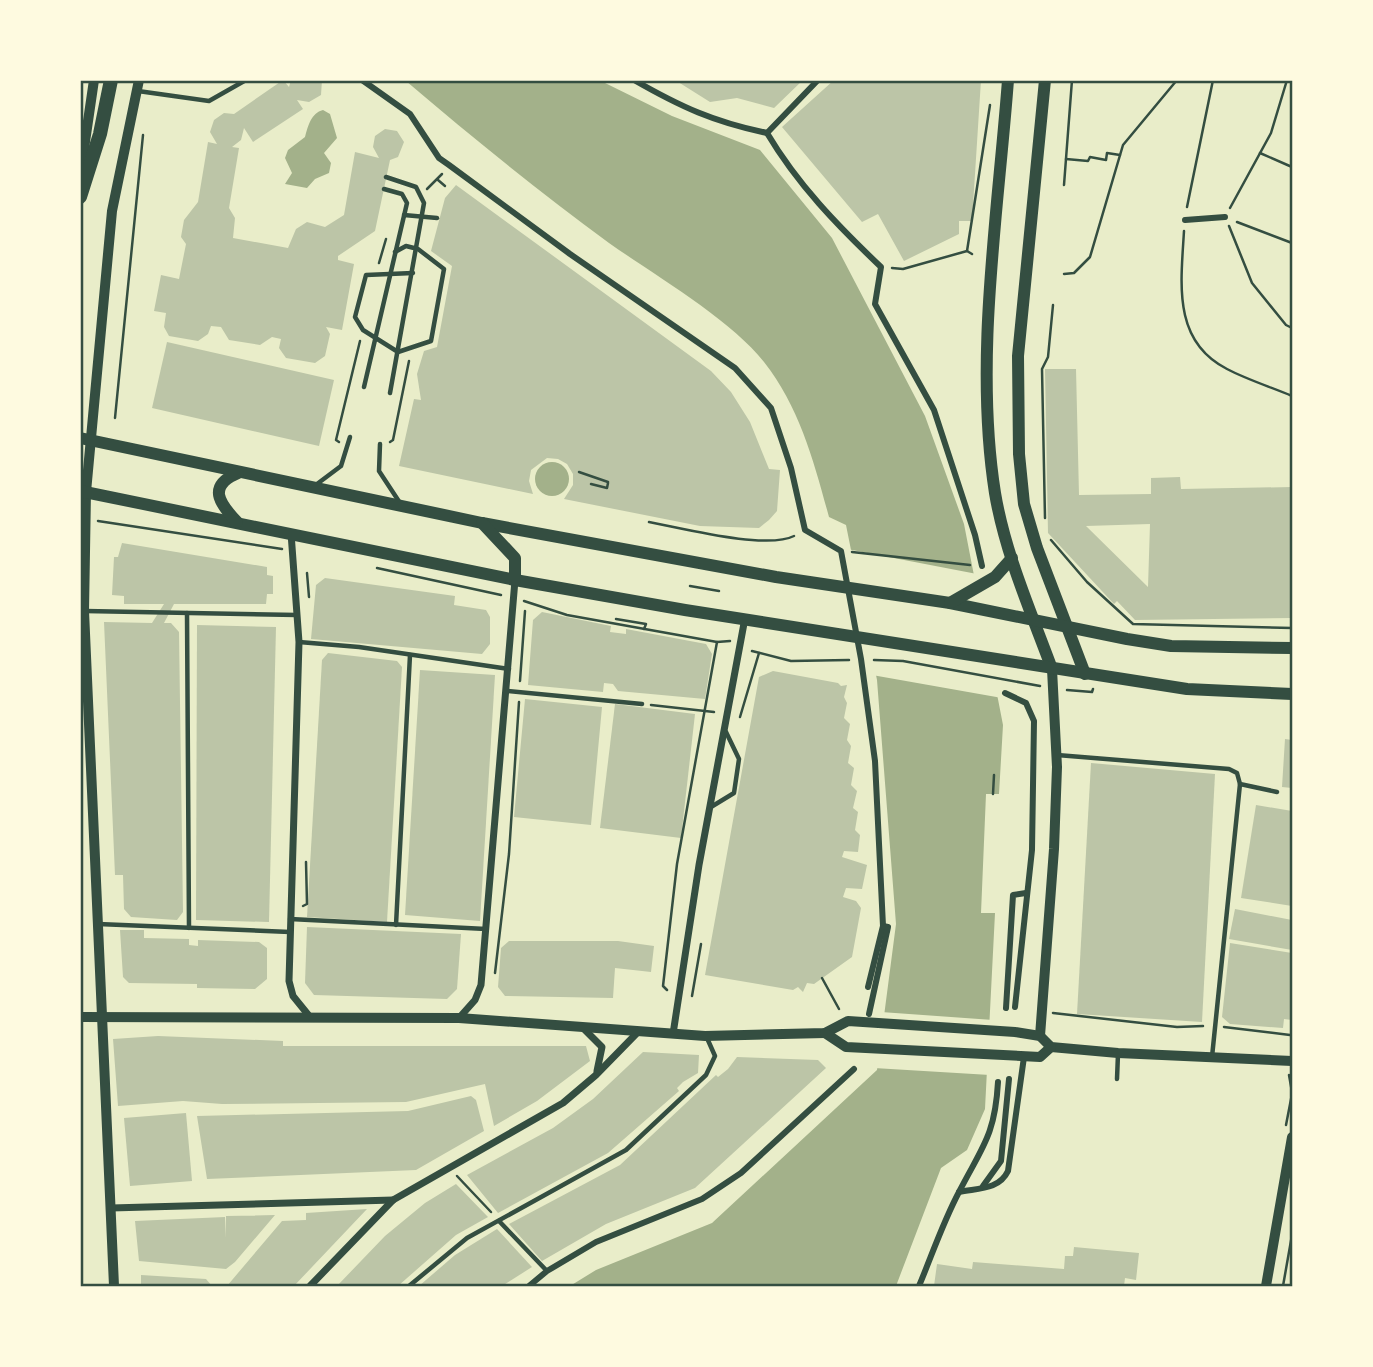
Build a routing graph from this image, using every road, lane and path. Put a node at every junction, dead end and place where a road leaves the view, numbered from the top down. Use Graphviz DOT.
graph roads {
  1 [pos="94,80"];
  2 [pos="111,80"];
  3 [pos="246,80"];
  4 [pos="362,80"];
  5 [pos="634,80"];
  6 [pos="818,80"];
  7 [pos="1009,80"];
  8 [pos="1045,80"];
  9 [pos="1072,80"];
  10 [pos="1177,80"];
  11 [pos="1213,80"];
  12 [pos="1287,80"];
  13 [pos="138,86"];
  14 [pos="991,94"];
  15 [pos="767,132"];
  16 [pos="143,134"];
  17 [pos="1260,153"];
  18 [pos="1120,155"];
  19 [pos="1065,159"];
  20 [pos="1293,167"];
  21 [pos="80,176"];
  22 [pos="386,177"];
  23 [pos="438,180"];
  24 [pos="1064,185"];
  25 [pos="445,186"];
  26 [pos="384,189"];
  27 [pos="80,197"];
  28 [pos="404,215"];
  29 [pos="423,216"];
  30 [pos="1225,217"];
  31 [pos="437,218"];
  32 [pos="1185,220"];
  33 [pos="1293,243"];
  34 [pos="418,249"];
  35 [pos="967,251"];
  36 [pos="395,252"];
  37 [pos="972,254"];
  38 [pos="881,267"];
  39 [pos="390,273"];
  40 [pos="413,273"];
  41 [pos="1064,274"];
  42 [pos="1053,305"];
  43 [pos="1293,328"];
  44 [pos="363,330"];
  45 [pos="376,339"];
  46 [pos="410,348"];
  47 [pos="398,352"];
  48 [pos="364,387"];
  49 [pos="390,393"];
  50 [pos="1293,396"];
  51 [pos="115,418"];
  52 [pos="350,437"];
  53 [pos="86,439"];
  54 [pos="379,447"];
  55 [pos="347,448"];
  56 [pos="238,472"];
  57 [pos="579,472"];
  58 [pos="591,484"];
  59 [pos="310,488"];
  60 [pos="83,492"];
  61 [pos="403,506"];
  62 [pos="86,520"];
  63 [pos="1045,520"];
  64 [pos="237,522"];
  65 [pos="649,522"];
  66 [pos="482,523"];
  67 [pos="805,530"];
  68 [pos="291,533"];
  69 [pos="1045,534"];
  70 [pos="293,551"];
  71 [pos="841,551"];
  72 [pos="1012,558"];
  73 [pos="982,566"];
  74 [pos="373,568"];
  75 [pos="515,580"];
  76 [pos="690,586"];
  77 [pos="719,591"];
  78 [pos="514,598"];
  79 [pos="950,603"];
  80 [pos="85,611"];
  81 [pos="187,613"];
  82 [pos="299,615"];
  83 [pos="745,618"];
  84 [pos="616,619"];
  85 [pos="1035,622"];
  86 [pos="1067,627"];
  87 [pos="1293,628"];
  88 [pos="644,629"];
  89 [pos="742,640"];
  90 [pos="299,642"];
  91 [pos="717,642"];
  92 [pos="1293,648"];
  93 [pos="758,653"];
  94 [pos="410,654"];
  95 [pos="861,659"];
  96 [pos="509,669"];
  97 [pos="1052,669"];
  98 [pos="1090,674"];
  99 [pos="1053,688"];
  100 [pos="508,691"];
  101 [pos="519,692"];
  102 [pos="1005,694"];
  103 [pos="1293,694"];
  104 [pos="642,704"];
  105 [pos="706,711"];
  106 [pos="728,713"];
  107 [pos="740,718"];
  108 [pos="724,730"];
  109 [pos="1056,755"];
  110 [pos="994,775"];
  111 [pos="1240,784"];
  112 [pos="1277,792"];
  113 [pos="993,794"];
  114 [pos="710,808"];
  115 [pos="1026,893"];
  116 [pos="290,919"];
  117 [pos="97,924"];
  118 [pos="396,925"];
  119 [pos="883,926"];
  120 [pos="189,928"];
  121 [pos="487,929"];
  122 [pos="290,932"];
  123 [pos="822,978"];
  124 [pos="482,979"];
  125 [pos="868,987"];
  126 [pos="678,1002"];
  127 [pos="1006,1007"];
  128 [pos="1015,1007"];
  129 [pos="1040,1012"];
  130 [pos="869,1014"];
  131 [pos="80,1017"];
  132 [pos="310,1017"];
  133 [pos="845,1017"];
  134 [pos="100,1018"];
  135 [pos="459,1018"];
  136 [pos="578,1026"];
  137 [pos="1216,1026"];
  138 [pos="638,1031"];
  139 [pos="825,1033"];
  140 [pos="673,1034"];
  141 [pos="1040,1035"];
  142 [pos="1290,1035"];
  143 [pos="705,1036"];
  144 [pos="1051,1047"];
  145 [pos="1118,1053"];
  146 [pos="1019,1056"];
  147 [pos="1212,1058"];
  148 [pos="1293,1061"];
  149 [pos="854,1069"];
  150 [pos="596,1075"];
  151 [pos="1289,1075"];
  152 [pos="1009,1079"];
  153 [pos="1117,1079"];
  154 [pos="998,1082"];
  155 [pos="1293,1092"];
  156 [pos="1293,1137"];
  157 [pos="450,1168"];
  158 [pos="982,1188"];
  159 [pos="959,1192"];
  160 [pos="393,1200"];
  161 [pos="111,1208"];
  162 [pos="499,1221"];
  163 [pos="1293,1235"];
  164 [pos="547,1270"];
  165 [pos="114,1286"];
  166 [pos="310,1286"];
  167 [pos="409,1286"];
  168 [pos="529,1286"];
  169 [pos="919,1286"];
  170 [pos="1266,1286"];
  171 [pos="1283,1286"];
  1 -- 21 [label="street"];
  2 -- 27 [label="highway"];
  3 -- 13 [label="lane"];
  4 -- 67 [label="street"];
  5 -- 15 [label="street"];
  6 -- 15 [label="street"];
  7 -- 72 [label="main road"];
  8 -- 86 [label="main road"];
  9 -- 19 [label="path"];
  10 -- 18 [label="path"];
  11 -- 32 [label="path"];
  12 -- 17 [label="path"];
  13 -- 53 [label="main road"];
  14 -- 35 [label="path"];
  15 -- 38 [label="street"];
  16 -- 51 [label="path"];
  17 -- 20 [label="path"];
  17 -- 30 [label="path"];
  18 -- 19 [label="path"];
  18 -- 41 [label="path"];
  19 -- 24 [label="path"];
  22 -- 29 [label="lane"];
  23 -- 25 [label="path"];
  26 -- 28 [label="lane"];
  28 -- 29 [label="lane"];
  28 -- 36 [label="lane"];
  29 -- 31 [label="lane"];
  29 -- 34 [label="lane"];
  30 -- 32 [label="street"];
  30 -- 33 [label="path"];
  30 -- 43 [label="path"];
  32 -- 50 [label="path"];
  34 -- 36 [label="lane"];
  34 -- 40 [label="lane"];
  34 -- 46 [label="lane"];
  35 -- 37 [label="path"];
  35 -- 38 [label="path"];
  36 -- 39 [label="lane"];
  38 -- 73 [label="street"];
  39 -- 40 [label="lane"];
  39 -- 44 [label="lane"];
  39 -- 45 [label="lane"];
  40 -- 47 [label="lane"];
  42 -- 63 [label="path"];
  44 -- 45 [label="lane"];
  44 -- 55 [label="path"];
  45 -- 47 [label="lane"];
  45 -- 48 [label="lane"];
  46 -- 47 [label="lane"];
  46 -- 54 [label="path"];
  47 -- 49 [label="lane"];
  52 -- 55 [label="lane"];
  53 -- 56 [label="main road"];
  53 -- 60 [label="main road"];
  54 -- 61 [label="lane"];
  55 -- 59 [label="lane"];
  56 -- 59 [label="main road"];
  56 -- 64 [label="main road"];
  57 -- 58 [label="path"];
  59 -- 61 [label="main road"];
  60 -- 62 [label="street"];
  60 -- 64 [label="main road"];
  61 -- 66 [label="main road"];
  62 -- 70 [label="path"];
  62 -- 80 [label="street"];
  64 -- 68 [label="main road"];
  65 -- 67 [label="path"];
  66 -- 75 [label="main road"];
  66 -- 79 [label="main road"];
  67 -- 71 [label="street"];
  68 -- 70 [label="street"];
  68 -- 75 [label="main road"];
  69 -- 87 [label="path"];
  70 -- 82 [label="street"];
  71 -- 73 [label="path"];
  71 -- 95 [label="street"];
  72 -- 79 [label="main road"];
  72 -- 85 [label="main road"];
  74 -- 78 [label="path"];
  75 -- 78 [label="street"];
  75 -- 83 [label="main road"];
  76 -- 77 [label="path"];
  78 -- 88 [label="path"];
  78 -- 96 [label="street"];
  79 -- 85 [label="main road"];
  80 -- 81 [label="lane"];
  80 -- 117 [label="street"];
  81 -- 82 [label="lane"];
  81 -- 120 [label="lane"];
  82 -- 90 [label="street"];
  83 -- 89 [label="street"];
  83 -- 97 [label="main road"];
  84 -- 88 [label="path"];
  85 -- 86 [label="main road"];
  85 -- 97 [label="main road"];
  86 -- 92 [label="main road"];
  86 -- 98 [label="main road"];
  88 -- 91 [label="path"];
  89 -- 91 [label="path"];
  89 -- 93 [label="path"];
  89 -- 106 [label="street"];
  90 -- 94 [label="lane"];
  90 -- 116 [label="street"];
  91 -- 105 [label="path"];
  93 -- 95 [label="path"];
  93 -- 107 [label="path"];
  94 -- 96 [label="lane"];
  94 -- 118 [label="lane"];
  95 -- 99 [label="path"];
  95 -- 119 [label="street"];
  96 -- 100 [label="street"];
  97 -- 98 [label="main road"];
  97 -- 99 [label="street"];
  98 -- 99 [label="path"];
  98 -- 103 [label="main road"];
  99 -- 109 [label="street"];
  100 -- 101 [label="lane"];
  100 -- 121 [label="street"];
  101 -- 104 [label="lane"];
  101 -- 124 [label="path"];
  102 -- 115 [label="street"];
  104 -- 105 [label="path"];
  105 -- 106 [label="path"];
  105 -- 126 [label="path"];
  106 -- 108 [label="street"];
  108 -- 114 [label="street"];
  108 -- 114 [label="lane"];
  109 -- 111 [label="lane"];
  109 -- 129 [label="street"];
  110 -- 113 [label="path"];
  111 -- 112 [label="lane"];
  111 -- 137 [label="lane"];
  114 -- 126 [label="street"];
  115 -- 127 [label="street"];
  115 -- 128 [label="street"];
  116 -- 118 [label="lane"];
  116 -- 122 [label="street"];
  117 -- 120 [label="lane"];
  117 -- 134 [label="street"];
  118 -- 121 [label="lane"];
  119 -- 125 [label="street"];
  119 -- 130 [label="street"];
  120 -- 122 [label="lane"];
  121 -- 124 [label="street"];
  122 -- 132 [label="street"];
  123 -- 133 [label="path"];
  124 -- 135 [label="street"];
  126 -- 140 [label="street"];
  129 -- 137 [label="path"];
  129 -- 141 [label="street"];
  131 -- 134 [label="main road"];
  132 -- 134 [label="main road"];
  132 -- 135 [label="main road"];
  133 -- 139 [label="main road"];
  133 -- 141 [label="main road"];
  134 -- 161 [label="street"];
  135 -- 136 [label="main road"];
  136 -- 138 [label="main road"];
  136 -- 150 [label="street"];
  137 -- 142 [label="path"];
  137 -- 147 [label="lane"];
  138 -- 140 [label="main road"];
  138 -- 150 [label="street"];
  139 -- 143 [label="main road"];
  139 -- 146 [label="main road"];
  140 -- 143 [label="main road"];
  141 -- 144 [label="main road"];
  143 -- 162 [label="lane"];
  144 -- 145 [label="main road"];
  144 -- 146 [label="main road"];
  145 -- 147 [label="main road"];
  145 -- 153 [label="lane"];
  146 -- 158 [label="street"];
  147 -- 148 [label="main road"];
  149 -- 164 [label="street"];
  150 -- 157 [label="street"];
  151 -- 155 [label="path"];
  152 -- 158 [label="street"];
  154 -- 159 [label="street"];
  156 -- 170 [label="street"];
  157 -- 160 [label="street"];
  157 -- 162 [label="path"];
  158 -- 159 [label="street"];
  159 -- 169 [label="street"];
  160 -- 161 [label="street"];
  160 -- 166 [label="street"];
  161 -- 165 [label="street"];
  162 -- 164 [label="lane"];
  162 -- 167 [label="lane"];
  163 -- 171 [label="path"];
  164 -- 168 [label="street"];
}
